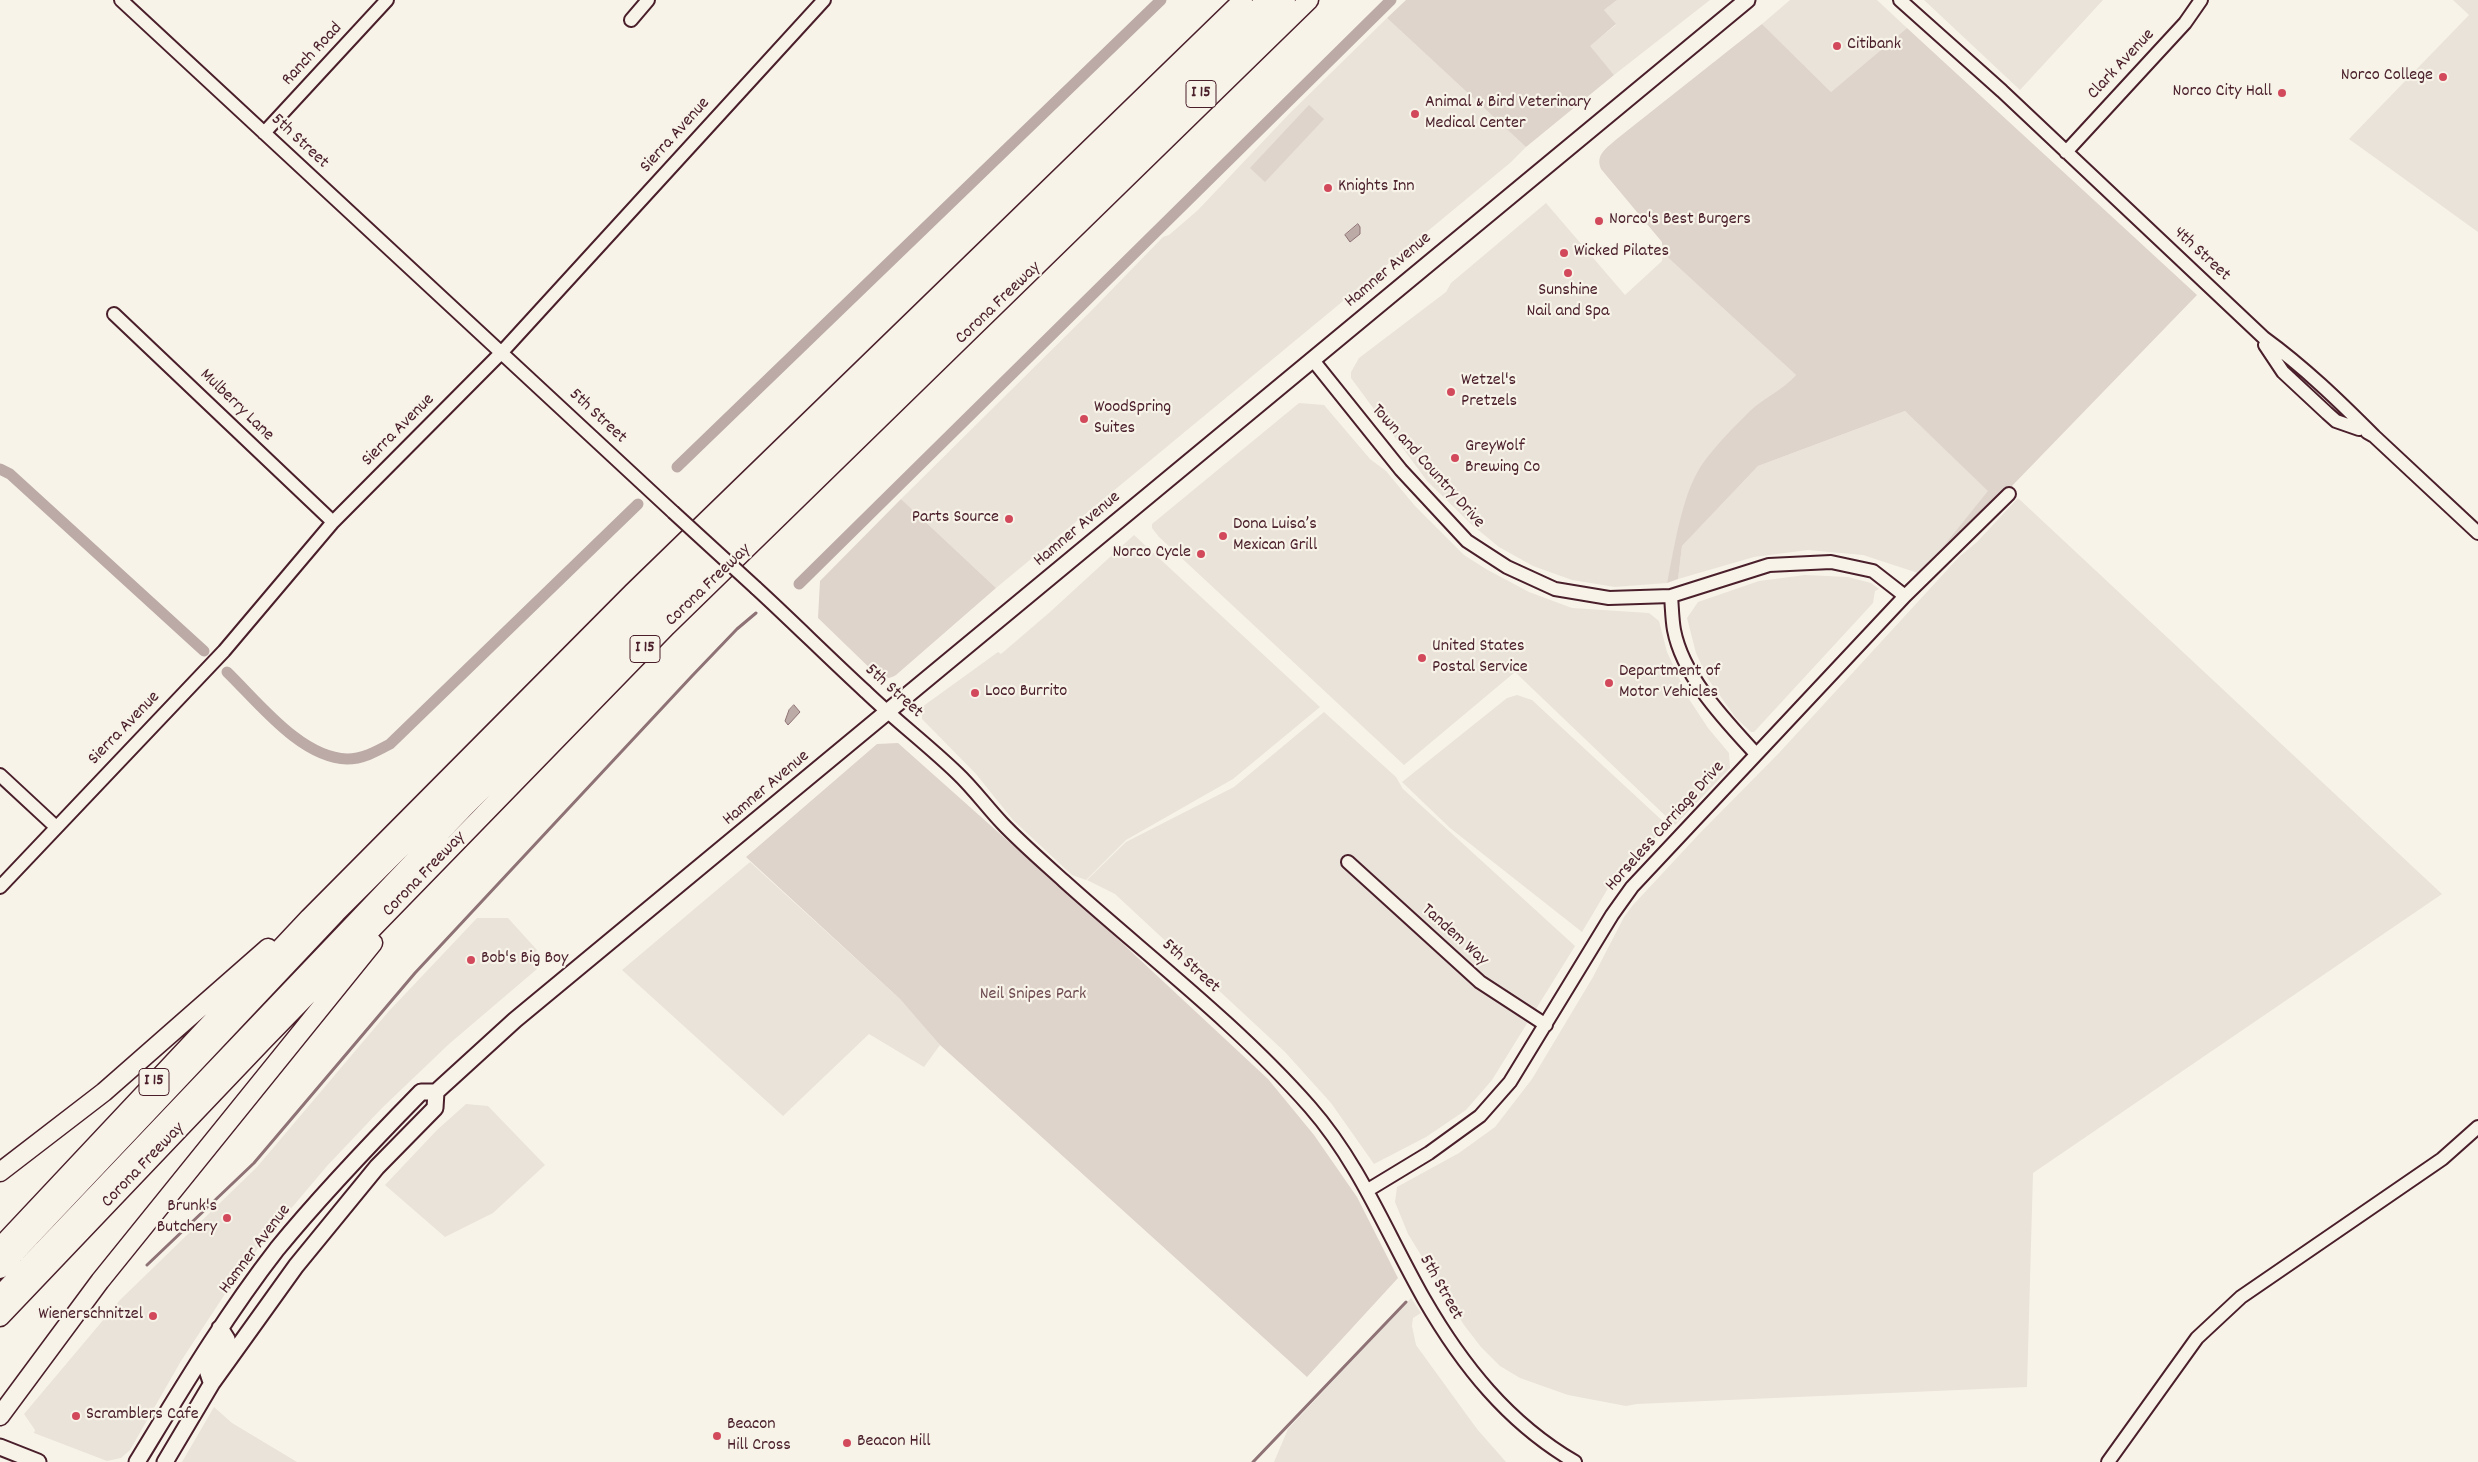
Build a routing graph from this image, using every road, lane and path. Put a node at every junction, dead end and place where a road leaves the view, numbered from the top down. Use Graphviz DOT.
graph roads {
  1 [pos="121,0"];
  2 [pos="387,0"];
  3 [pos="648,0"];
  4 [pos="824,0"];
  5 [pos="1243,0"];
  6 [pos="1266,0"];
  7 [pos="1286,0"];
  8 [pos="1309,0"];
  9 [pos="1747,0"];
  10 [pos="1900,0"];
  11 [pos="2201,0"];
  12 [pos="631,20"];
  13 [pos="1211,30"];
  14 [pos="1243,63"];
  15 [pos="1154,119"];
  16 [pos="264,133"];
  17 [pos="2066,152"];
  18 [pos="114,314"];
  19 [pos="2265,342"];
  20 [pos="502,352"];
  21 [pos="1312,359"];
  22 [pos="2374,436"];
  23 [pos="2009,494"];
  24 [pos="333,522"];
  25 [pos="2478,533"];
  26 [pos="1671,596"];
  27 [pos="1905,596"];
  28 [pos="888,712"];
  29 [pos="1756,754"];
  30 [pos="0,775"];
  31 [pos="481,818"];
  32 [pos="56,826"];
  33 [pos="1348,862"];
  34 [pos="0,886"];
  35 [pos="309,918"];
  36 [pos="1546,1025"];
  37 [pos="436,1092"];
  38 [pos="2478,1127"];
  39 [pos="0,1172"];
  40 [pos="1368,1190"];
  41 [pos="0,1247"];
  42 [pos="0,1269"];
  43 [pos="0,1295"];
  44 [pos="0,1317"];
  45 [pos="220,1328"];
  46 [pos="212,1383"];
  47 [pos="0,1416"];
  48 [pos="0,1447"];
  49 [pos="38,1462"];
  50 [pos="137,1462"];
  51 [pos="166,1462"];
  52 [pos="1575,1462"];
  53 [pos="2108,1462"];
  1 -- 16 [label="street, 5th Street"];
  2 -- 16 [label="street, Ranch Road"];
  3 -- 12 [label="street"];
  4 -- 20 [label="street, Sierra Avenue"];
  5 -- 13 [label="highway, I 15"];
  6 -- 15 [label="highway"];
  7 -- 15 [label="highway"];
  8 -- 14 [label="highway, Corona Freeway / I 15"];
  9 -- 21 [label="main road, Hamner Avenue"];
  10 -- 17 [label="street, 4th Street"];
  11 -- 17 [label="street, Clark Avenue"];
  13 -- 15 [label="highway"];
  13 -- 35 [label="highway, I 15"];
  14 -- 15 [label="highway, I 15"];
  14 -- 31 [label="highway, Corona Freeway / I 15"];
  15 -- 42 [label="highway"];
  15 -- 43 [label="highway"];
  16 -- 20 [label="street, 5th Street"];
  17 -- 19 [label="street, 4th Street"];
  18 -- 24 [label="street, Mulberry Lane"];
  19 -- 22 [label="street"];
  19 -- 22 [label="street"];
  20 -- 24 [label="street, Sierra Avenue"];
  20 -- 28 [label="street, 5th Street, bridge"];
  21 -- 26 [label="street, Town and Country Drive"];
  21 -- 28 [label="main road, Hamner Avenue"];
  22 -- 25 [label="street"];
  23 -- 27 [label="street, Horseless Carriage Drive"];
  24 -- 32 [label="street, Sierra Avenue"];
  26 -- 27 [label="street, Town and Country Drive"];
  26 -- 29 [label="street"];
  27 -- 29 [label="street, Horseless Carriage Drive"];
  28 -- 37 [label="main road, Hamner Avenue"];
  28 -- 40 [label="street, 5th Street"];
  29 -- 36 [label="street, Horseless Carriage Drive"];
  30 -- 32 [label="street"];
  31 -- 44 [label="highway, Corona Freeway / I 15"];
  31 -- 47 [label="highway"];
  32 -- 34 [label="street, Sierra Avenue"];
  33 -- 36 [label="street, Tandem Way"];
  35 -- 39 [label="highway"];
  35 -- 41 [label="highway, I 15"];
  36 -- 40 [label="street, Horseless Carriage Drive"];
  37 -- 45 [label="main road, Hamner Avenue"];
  37 -- 46 [label="main road, Hamner Avenue"];
  38 -- 53 [label="street"];
  40 -- 52 [label="street, 5th Street"];
  45 -- 46 [label="main road"];
  45 -- 50 [label="main road, Hamner Avenue"];
  46 -- 51 [label="main road, Hamner Avenue"];
  48 -- 49 [label="main road"];
}
